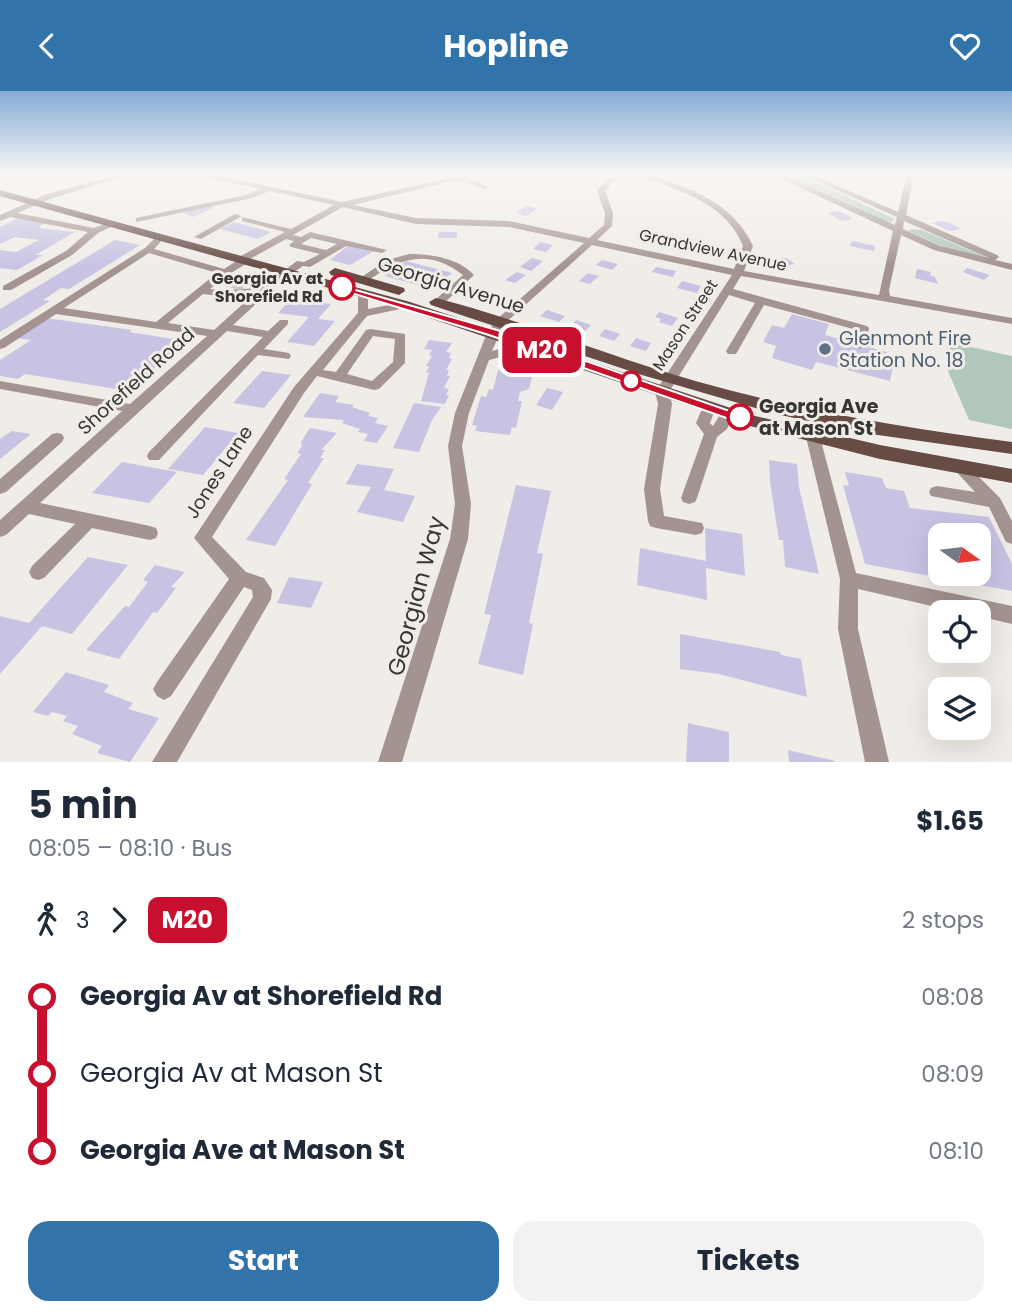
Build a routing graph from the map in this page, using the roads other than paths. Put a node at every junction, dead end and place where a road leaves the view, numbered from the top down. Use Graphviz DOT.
graph roads {
  1 [pos="26,205"];
  2 [pos="46,205"];
  3 [pos="83,205"];
  4 [pos="203,205"];
  5 [pos="341,205"];
  6 [pos="343,205"];
  7 [pos="606,205"];
  8 [pos="713,205"];
  9 [pos="843,205"];
  10 [pos="874,205"];
  11 [pos="905,205"];
  12 [pos="199,206"];
  13 [pos="6,214"];
  14 [pos="902,218"];
  15 [pos="139,221"];
  16 [pos="113,223"];
  17 [pos="95,231"];
  18 [pos="899,231"];
  19 [pos="286,233"];
  20 [pos="198,236"];
  21 [pos="160,237"];
  22 [pos="302,240"];
  23 [pos="595,241"];
  24 [pos="345,243"];
  25 [pos="148,250"];
  26 [pos="382,250"];
  27 [pos="328,253"];
  28 [pos="248,257"];
  29 [pos="303,264"];
  30 [pos="1012,265"];
  31 [pos="287,271"];
  32 [pos="225,272"];
  33 [pos="738,273"];
  34 [pos="362,286"];
  35 [pos="7,288"];
  36 [pos="264,290"];
  37 [pos="201,291"];
  38 [pos="726,291"];
  39 [pos="885,300"];
  40 [pos="761,301"];
  41 [pos="438,303"];
  42 [pos="405,305"];
  43 [pos="54,310"];
  44 [pos="363,313"];
  45 [pos="284,321"];
  46 [pos="1012,321"];
  47 [pos="159,325"];
  48 [pos="497,327"];
  49 [pos="220,331"];
  50 [pos="271,335"];
  51 [pos="0,345"];
  52 [pos="528,345"];
  53 [pos="860,345"];
  54 [pos="255,351"];
  55 [pos="732,351"];
  56 [pos="285,356"];
  57 [pos="485,357"];
  58 [pos="314,372"];
  59 [pos="339,376"];
  60 [pos="0,385"];
  61 [pos="666,385"];
  62 [pos="709,407"];
  63 [pos="134,409"];
  64 [pos="727,414"];
  65 [pos="882,431"];
  66 [pos="711,434"];
  67 [pos="813,437"];
  68 [pos="57,438"];
  69 [pos="1012,448"];
  70 [pos="888,453"];
  71 [pos="154,456"];
  72 [pos="960,467"];
  73 [pos="1012,476"];
  74 [pos="0,488"];
  75 [pos="937,492"];
  76 [pos="689,498"];
  77 [pos="994,502"];
  78 [pos="26,507"];
  79 [pos="89,520"];
  80 [pos="696,528"];
  81 [pos="0,530"];
  82 [pos="150,533"];
  83 [pos="1012,537"];
  84 [pos="38,572"];
  85 [pos="240,577"];
  86 [pos="849,579"];
  87 [pos="928,600"];
  88 [pos="991,612"];
  89 [pos="1012,615"];
  90 [pos="164,689"];
  91 [pos="164,762"];
  92 [pos="390,762"];
  93 [pos="877,762"];
  1 -- 13 [label="street"];
  2 -- 16 [label="main road, Georgia Avenue"];
  3 -- 15 [label="main road, Georgia Avenue"];
  4 -- 12 [label="street"];
  5 -- 19 [label="street"];
  6 -- 23 [label="street, Grandview Avenue"];
  7 -- 23 [label="street"];
  8 -- 33 [label="street, Mason Street"];
  9 -- 18 [label="street"];
  10 -- 14 [label="street"];
  11 -- 14 [label="street"];
  12 -- 15 [label="street"];
  13 -- 17 [label="street"];
  14 -- 18 [label="street"];
  14 -- 30 [label="street"];
  15 -- 20 [label="main road, Georgia Avenue"];
  16 -- 17 [label="street"];
  16 -- 21 [label="main road, Georgia Avenue"];
  17 -- 35 [label="street"];
  18 -- 30 [label="street"];
  18 -- 39 [label="street"];
  19 -- 20 [label="street"];
  19 -- 22 [label="street"];
  19 -- 28 [label="street"];
  20 -- 28 [label="main road, Georgia Avenue"];
  21 -- 25 [label="street"];
  21 -- 28 [label="main road, Georgia Avenue"];
  22 -- 24 [label="street"];
  22 -- 27 [label="street"];
  23 -- 33 [label="street, Grandview Avenue"];
  23 -- 48 [label="street"];
  24 -- 26 [label="street"];
  24 -- 27 [label="street, Shorefield Road"];
  25 -- 32 [label="street"];
  25 -- 43 [label="street"];
  27 -- 29 [label="street, Shorefield Road"];
  28 -- 29 [label="main road, Georgia Avenue"];
  28 -- 31 [label="main road, Georgia Avenue"];
  28 -- 32 [label="street"];
  29 -- 31 [label="street, Shorefield Road"];
  29 -- 34 [label="main road, Georgia Avenue"];
  31 -- 34 [label="main road, Georgia Avenue"];
  31 -- 36 [label="street, Shorefield Road"];
  32 -- 37 [label="street"];
  33 -- 38 [label="street, Mason Street"];
  33 -- 39 [label="street, Grandview Avenue"];
  34 -- 41 [label="main road, Georgia Avenue"];
  34 -- 41 [label="street"];
  34 -- 42 [label="main road, Georgia Avenue"];
  34 -- 44 [label="street"];
  36 -- 37 [label="street"];
  36 -- 49 [label="street, Shorefield Road"];
  37 -- 47 [label="street"];
  38 -- 40 [label="street"];
  38 -- 61 [label="street, Mason Street"];
  39 -- 46 [label="street, Grandview Avenue"];
  40 -- 53 [label="street"];
  40 -- 55 [label="street"];
  41 -- 48 [label="main road, Georgia Avenue"];
  42 -- 44 [label="street"];
  42 -- 48 [label="main road, Georgia Avenue"];
  43 -- 47 [label="street"];
  43 -- 51 [label="street"];
  44 -- 58 [label="street, Jones Lane"];
  45 -- 50 [label="street"];
  47 -- 49 [label="street"];
  48 -- 52 [label="main road, Georgia Avenue"];
  48 -- 57 [label="street, Georgian Way"];
  48 -- 61 [label="main road, Georgia Avenue"];
  49 -- 50 [label="street"];
  49 -- 63 [label="street, Shorefield Road"];
  50 -- 54 [label="street"];
  52 -- 57 [label="street"];
  52 -- 61 [label="main road, Georgia Avenue"];
  54 -- 56 [label="street"];
  54 -- 71 [label="street"];
  57 -- 92 [label="street, Georgian Way"];
  58 -- 59 [label="street"];
  58 -- 85 [label="street, Jones Lane"];
  59 -- 59 [label="street"];
  60 -- 63 [label="street"];
  61 -- 62 [label="main road, Georgia Avenue"];
  61 -- 65 [label="main road, Georgia Avenue"];
  61 -- 80 [label="street"];
  62 -- 64 [label="main road, Georgia Avenue"];
  62 -- 66 [label="street"];
  63 -- 78 [label="street, Shorefield Road"];
  64 -- 66 [label="street"];
  64 -- 67 [label="main road, Georgia Avenue"];
  65 -- 69 [label="main road, Georgia Avenue"];
  65 -- 70 [label="main road"];
  66 -- 76 [label="street"];
  67 -- 70 [label="main road, Georgia Avenue"];
  67 -- 86 [label="street"];
  68 -- 74 [label="street"];
  70 -- 72 [label="main road, Georgia Avenue"];
  72 -- 73 [label="main road, Georgia Avenue"];
  72 -- 77 [label="street"];
  75 -- 77 [label="street"];
  77 -- 83 [label="street"];
  78 -- 79 [label="street"];
  78 -- 81 [label="street, Shorefield Road"];
  79 -- 82 [label="street"];
  79 -- 84 [label="street"];
  85 -- 90 [label="street"];
  85 -- 91 [label="street"];
  86 -- 87 [label="street"];
  86 -- 93 [label="street"];
  88 -- 89 [label="street"];
}
